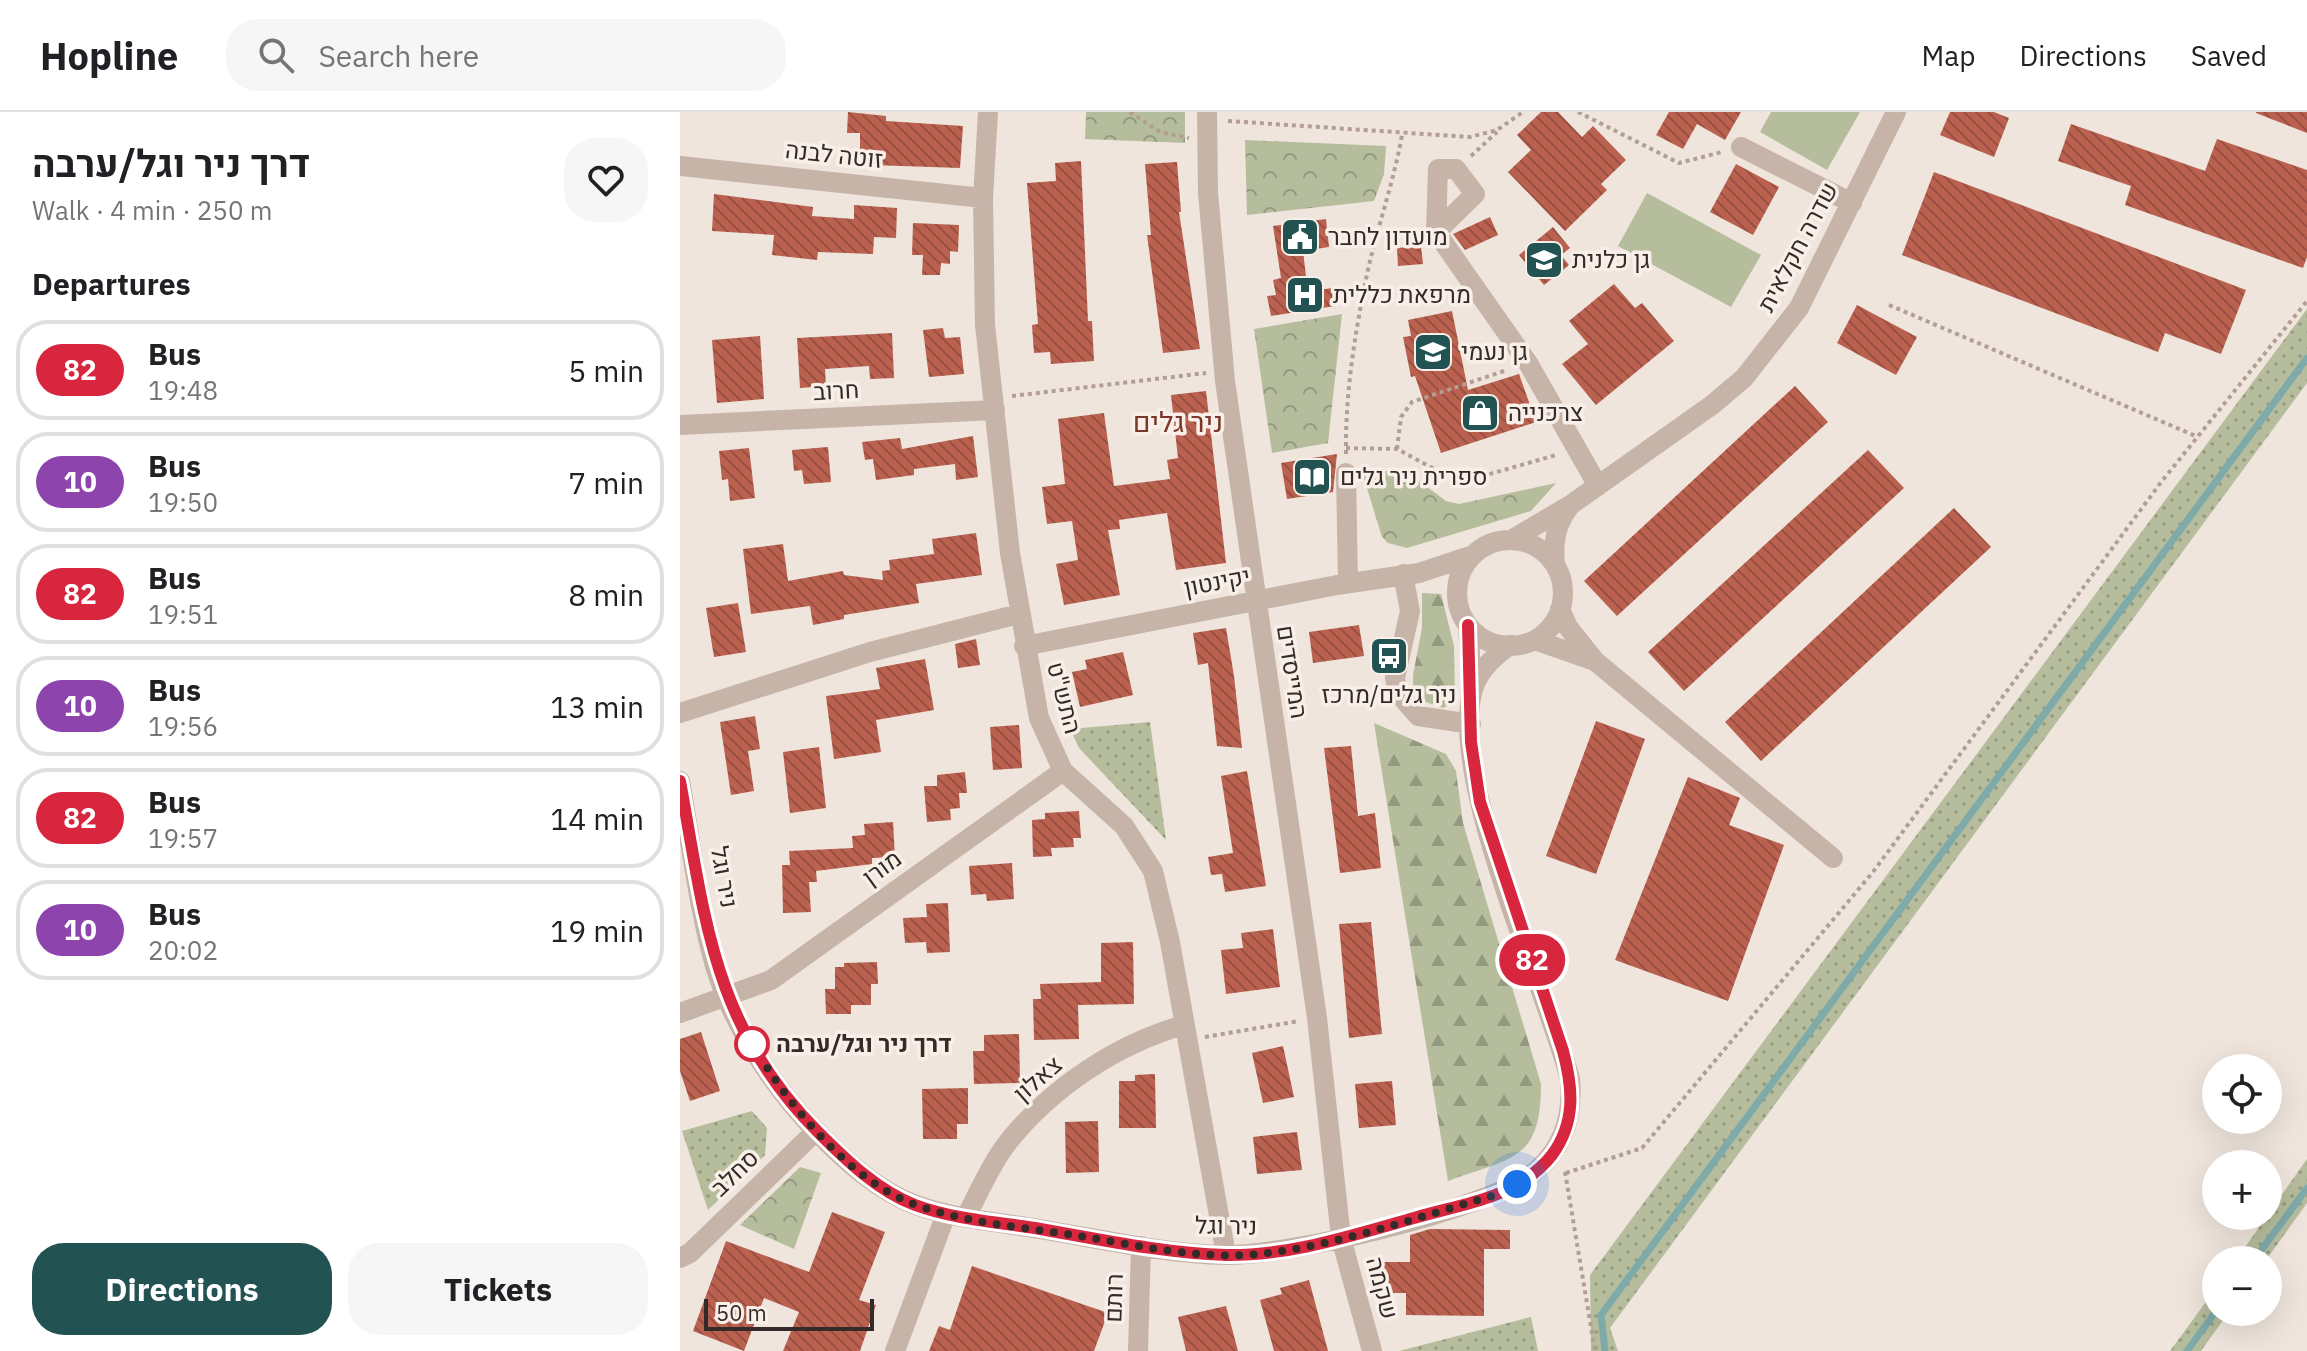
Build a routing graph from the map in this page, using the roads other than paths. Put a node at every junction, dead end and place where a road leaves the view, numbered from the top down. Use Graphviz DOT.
graph roads {
  1 [pos="988,112"];
  2 [pos="1896,112"];
  3 [pos="1206,116"];
  4 [pos="1741,147"];
  5 [pos="680,166"];
  6 [pos="983,198"];
  7 [pos="1852,203"];
  8 [pos="1436,232"];
  9 [pos="995,404"];
  10 [pos="680,425"];
  11 [pos="1346,473"];
  12 [pos="1598,486"];
  13 [pos="1572,504"];
  14 [pos="1511,540"];
  15 [pos="1473,555"];
  16 [pos="1555,565"];
  17 [pos="1411,573"];
  18 [pos="1348,583"];
  19 [pos="1456,597"];
  20 [pos="1255,601"];
  21 [pos="1560,609"];
  22 [pos="1019,614"];
  23 [pos="1468,625"];
  24 [pos="1535,640"];
  25 [pos="1510,645"];
  26 [pos="1024,646"];
  27 [pos="1595,661"];
  28 [pos="1472,699"];
  29 [pos="680,713"];
  30 [pos="1471,724"];
  31 [pos="1063,771"];
  32 [pos="680,781"];
  33 [pos="1833,858"];
  34 [pos="727,998"];
  35 [pos="680,1013"];
  36 [pos="1186,1033"];
  37 [pos="816,1131"];
  38 [pos="956,1216"];
  39 [pos="1341,1238"];
  40 [pos="1141,1246"];
  41 [pos="685,1255"];
  42 [pos="1226,1255"];
  43 [pos="680,1272"];
  44 [pos="895,1351"];
  45 [pos="1138,1351"];
  46 [pos="1372,1351"];
  1 -- 6 [label="street, התש\"ט"];
  2 -- 7 [label="street, שדרה חקלאית"];
  3 -- 20 [label="street, המייסדים"];
  4 -- 7 [label="street"];
  5 -- 6 [label="street, זוטה לבנה"];
  6 -- 9 [label="street, התש\"ט"];
  7 -- 12 [label="street, שדרה חקלאית"];
  8 -- 8 [label="street"];
  8 -- 12 [label="street"];
  9 -- 10 [label="street, חרוב"];
  9 -- 22 [label="street, התש\"ט"];
  11 -- 18 [label="street"];
  12 -- 13 [label="street, שדרה חקלאית"];
  13 -- 14 [label="street, שדרה חקלאית"];
  13 -- 16 [label="street, שדרה חקלאית"];
  14 -- 15 [label="street"];
  14 -- 16 [label="street"];
  15 -- 17 [label="street, יקינטון"];
  15 -- 19 [label="street"];
  16 -- 21 [label="street"];
  17 -- 18 [label="street, יקינטון"];
  17 -- 19 [label="street"];
  17 -- 30 [label="street"];
  18 -- 20 [label="street, יקינטון"];
  19 -- 23 [label="street"];
  20 -- 26 [label="street, יקינטון"];
  20 -- 39 [label="street, המייסדים"];
  21 -- 24 [label="street"];
  21 -- 27 [label="street"];
  22 -- 26 [label="street, התש\"ט"];
  22 -- 29 [label="street"];
  23 -- 25 [label="street"];
  23 -- 28 [label="street, ניר וגל"];
  24 -- 25 [label="street"];
  24 -- 27 [label="street"];
  25 -- 28 [label="street, ניר וגל"];
  26 -- 31 [label="street, התש\"ט"];
  27 -- 33 [label="street"];
  28 -- 30 [label="street, ניר וגל"];
  30 -- 39 [label="street, ניר וגל"];
  31 -- 34 [label="street, מורן"];
  31 -- 36 [label="street, התש\"ט"];
  32 -- 34 [label="street, ניר וגל"];
  34 -- 35 [label="street, מורן"];
  34 -- 37 [label="street, ניר וגל"];
  36 -- 38 [label="street, צאלון"];
  36 -- 42 [label="street, התש\"ט"];
  37 -- 38 [label="street, ניר וגל"];
  37 -- 41 [label="street, סחלב"];
  38 -- 40 [label="street, ניר וגל"];
  38 -- 44 [label="street, צאלון"];
  39 -- 42 [label="street, ניר וגל"];
  39 -- 46 [label="street, שקמה"];
  40 -- 42 [label="street, ניר וגל"];
  40 -- 45 [label="street, רותם"];
  41 -- 43 [label="street, סחלב"];
}
